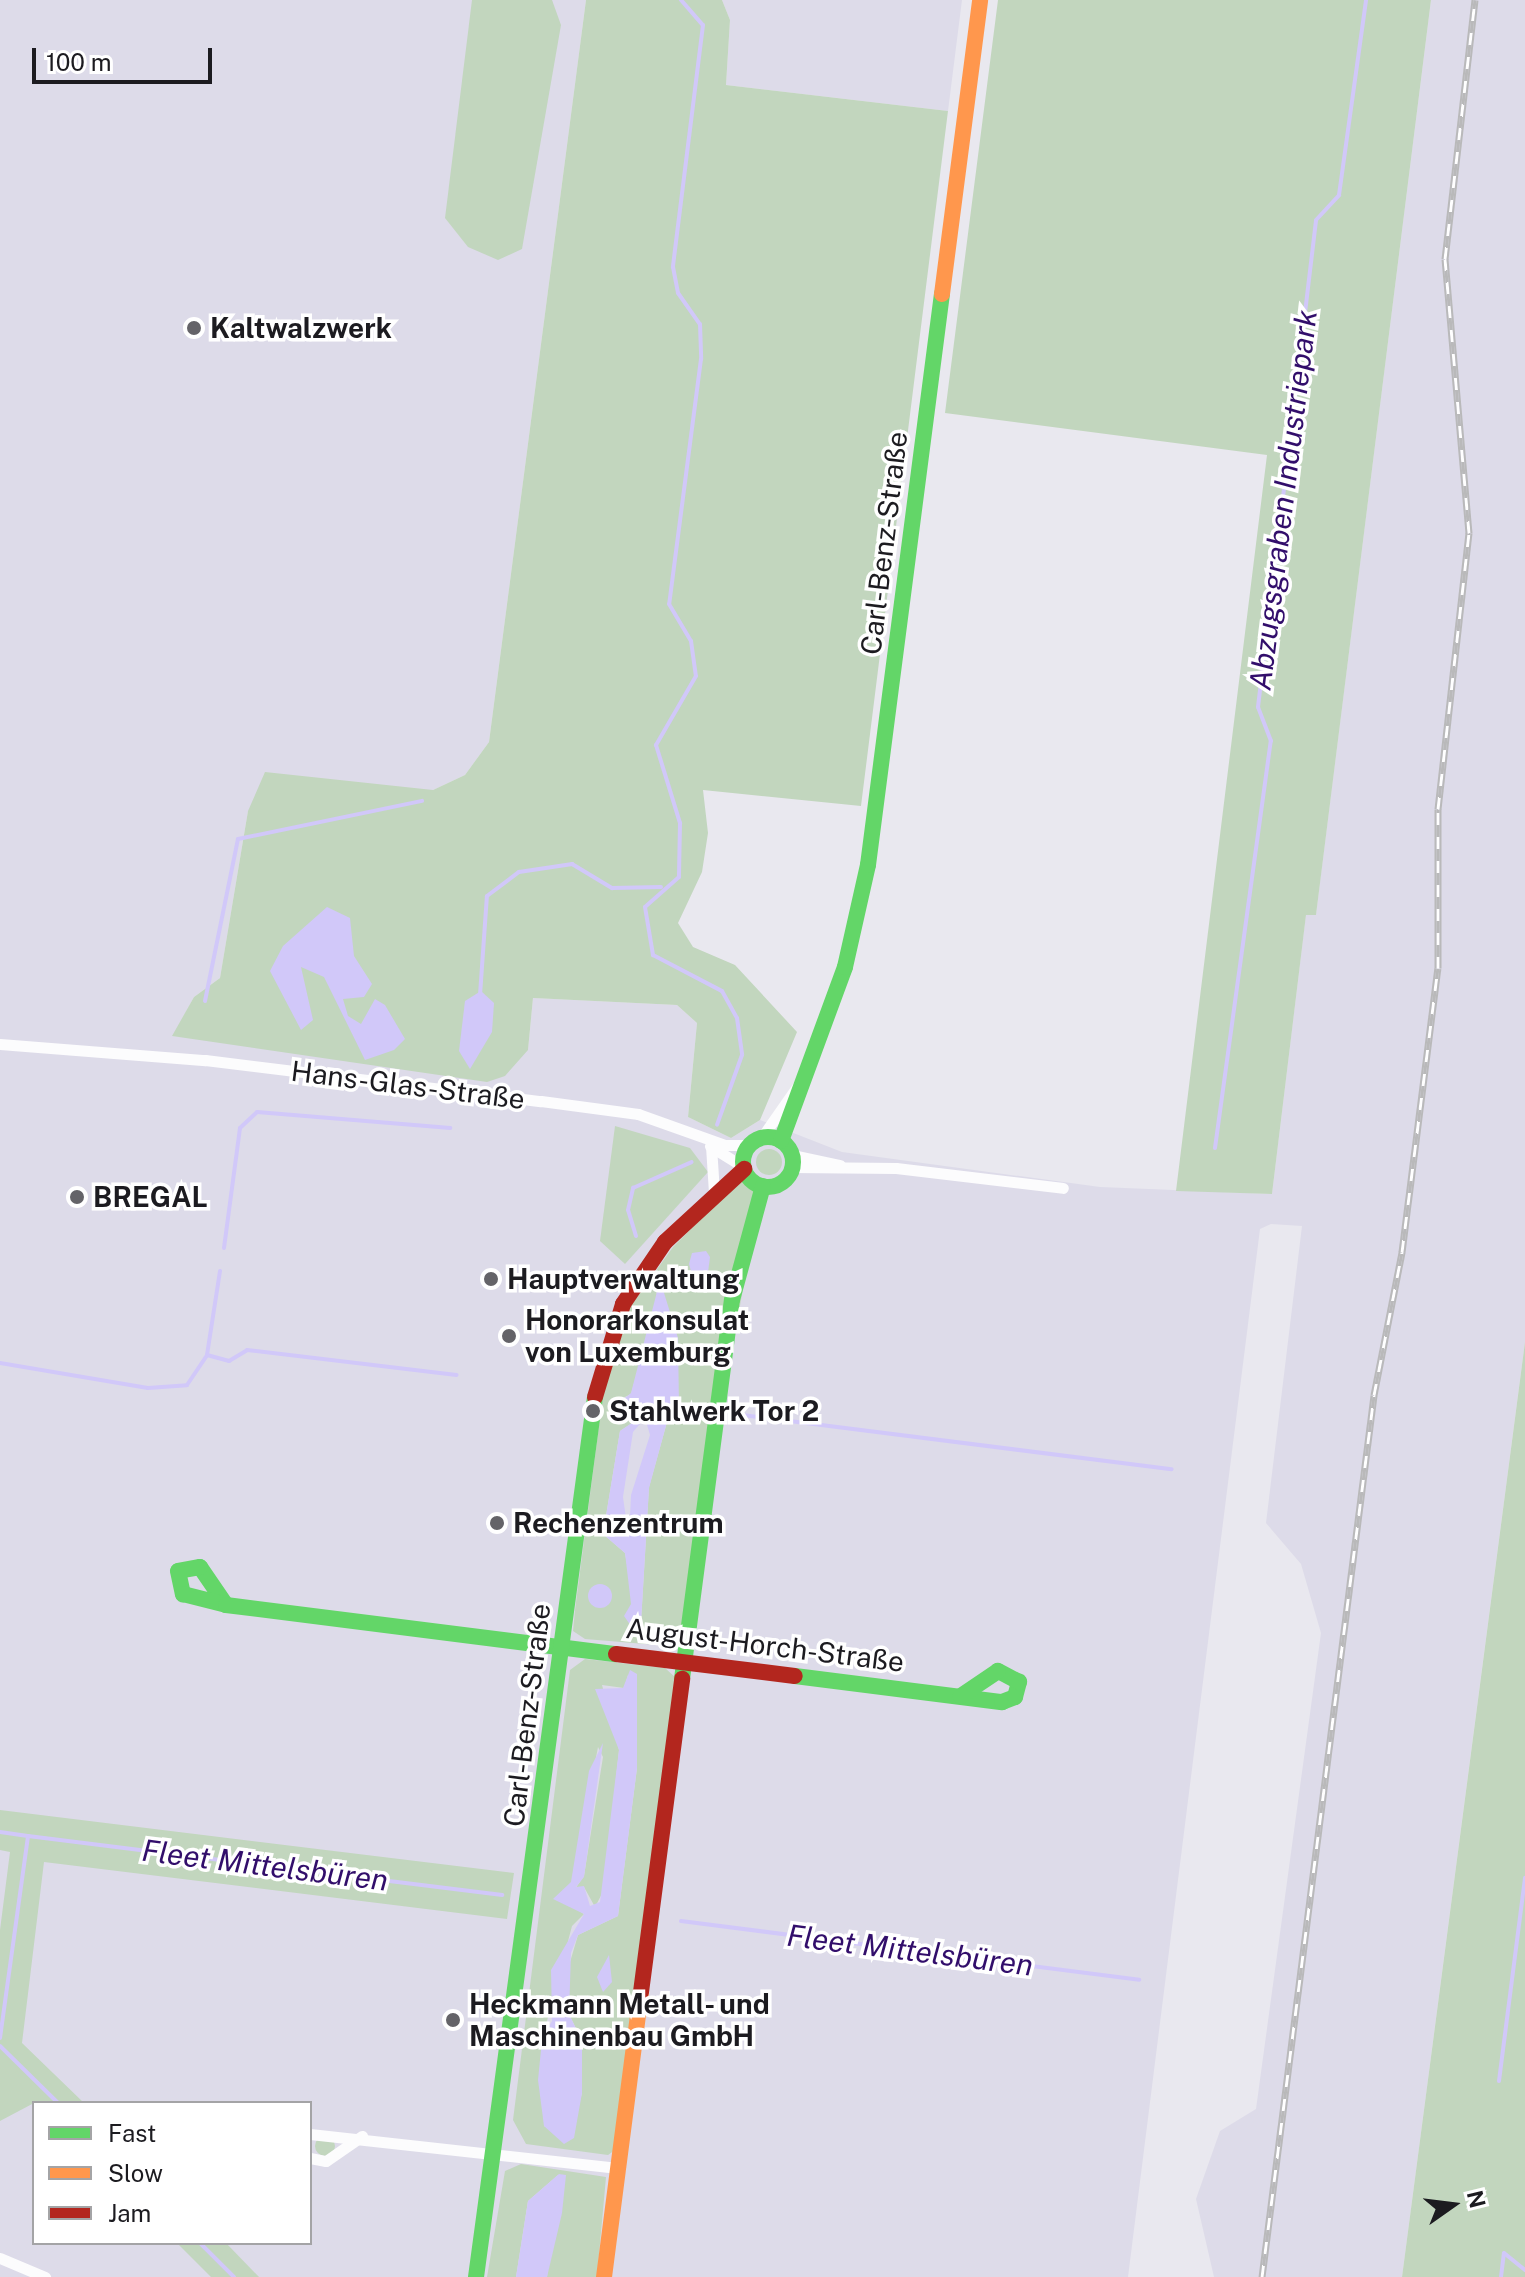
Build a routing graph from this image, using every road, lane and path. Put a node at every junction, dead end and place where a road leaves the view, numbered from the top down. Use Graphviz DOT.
graph roads {
  1 [pos="980,0"];
  2 [pos="0,1044"];
  3 [pos="799,1083"];
  4 [pos="668,1122"];
  5 [pos="756,1141"];
  6 [pos="781,1141"];
  7 [pos="711,1146"];
  8 [pos="792,1161"];
  9 [pos="743,1168"];
  10 [pos="763,1186"];
  11 [pos="1063,1188"];
  12 [pos="714,1193"];
  13 [pos="226,1605"];
  14 [pos="562,1646"];
  15 [pos="686,1662"];
  16 [pos="961,1696"];
  17 [pos="312,2134"];
  18 [pos="362,2136"];
  19 [pos="498,2151"];
  20 [pos="312,2158"];
  21 [pos="620,2168"];
  22 [pos="0,2258"];
  23 [pos="45,2277"];
  24 [pos="476,2277"];
  25 [pos="604,2277"];
  1 -- 3 [label="street, Carl-Benz-Straße"];
  2 -- 4 [label="street, Hans-Glas-Straße"];
  3 -- 5 [label="street, Carl-Benz-Straße"];
  3 -- 6 [label="street, Carl-Benz-Straße"];
  4 -- 5 [label="street, Hans-Glas-Straße"];
  4 -- 7 [label="street, Hans-Glas-Straße"];
  5 -- 6 [label="street"];
  5 -- 9 [label="street, Carl-Benz-Straße"];
  6 -- 8 [label="street"];
  7 -- 9 [label="street, Hans-Glas-Straße"];
  7 -- 12 [label="street"];
  8 -- 10 [label="street"];
  8 -- 11 [label="street"];
  9 -- 10 [label="street"];
  9 -- 12 [label="street, Carl-Benz-Straße"];
  10 -- 15 [label="street"];
  12 -- 14 [label="street, Carl-Benz-Straße"];
  13 -- 14 [label="street, August-Horch-Straße"];
  14 -- 15 [label="street, August-Horch-Straße"];
  14 -- 19 [label="street, Carl-Benz-Straße"];
  15 -- 16 [label="street, August-Horch-Straße"];
  15 -- 21 [label="street"];
  17 -- 18 [label="street"];
  18 -- 19 [label="street"];
  18 -- 20 [label="street"];
  19 -- 21 [label="street"];
  19 -- 24 [label="street, Carl-Benz-Straße"];
  21 -- 25 [label="street"];
  22 -- 23 [label="street"];
}
